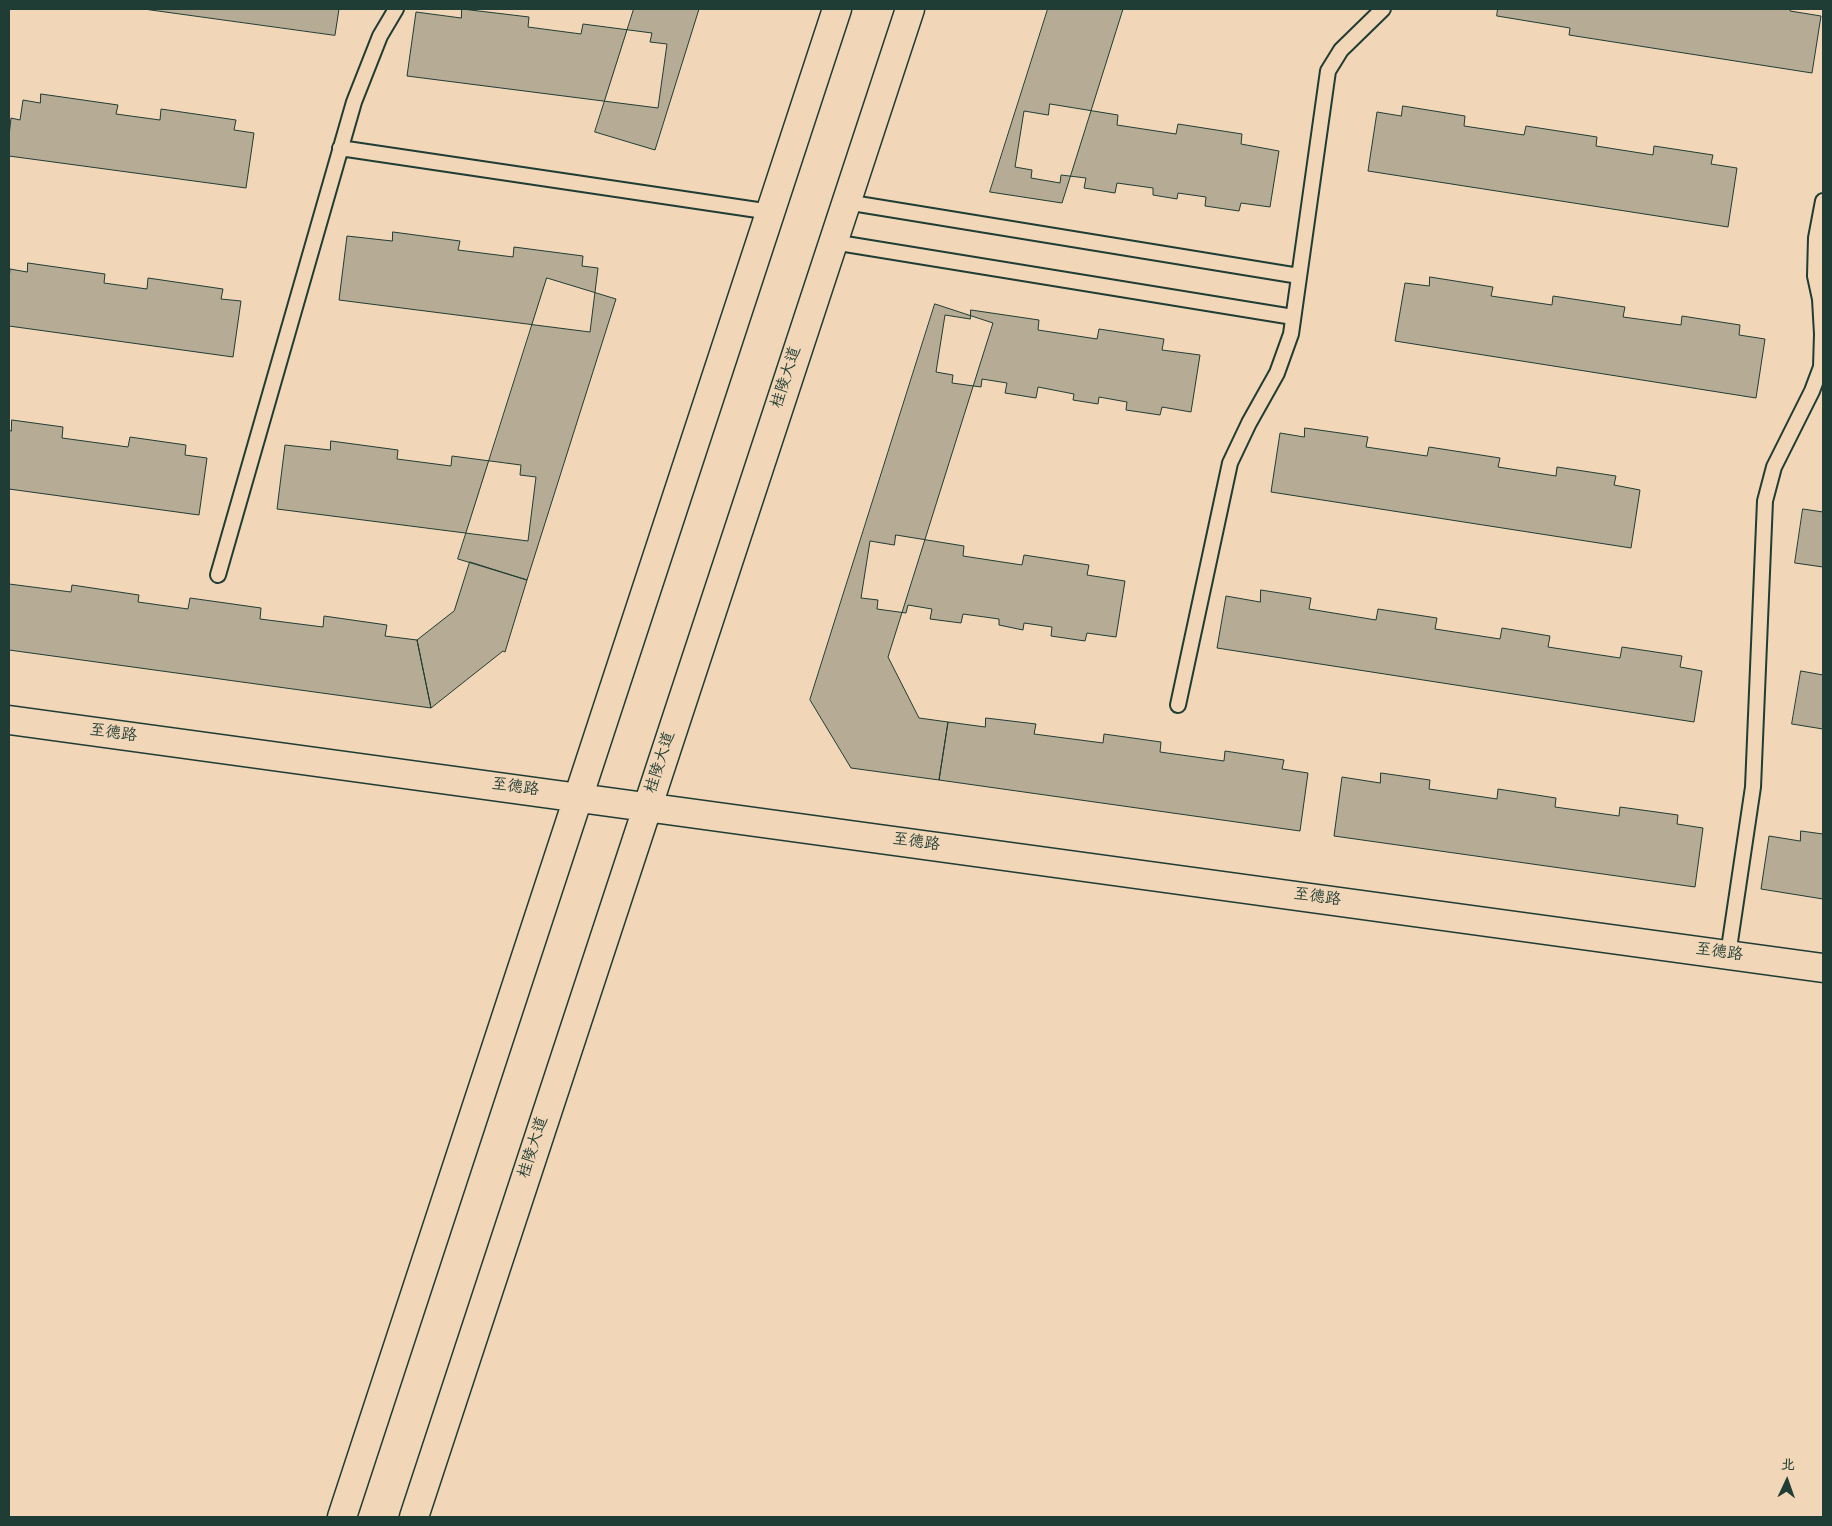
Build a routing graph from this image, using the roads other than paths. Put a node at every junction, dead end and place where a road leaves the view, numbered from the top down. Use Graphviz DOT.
graph roads {
  1 [pos="396,9"];
  2 [pos="837,9"];
  3 [pos="910,9"];
  4 [pos="1383,9"];
  5 [pos="340,148"];
  6 [pos="1823,201"];
  7 [pos="846,202"];
  8 [pos="770,212"];
  9 [pos="833,242"];
  10 [pos="1299,276"];
  11 [pos="1293,317"];
  12 [pos="218,575"];
  13 [pos="1178,705"];
  14 [pos="9,720"];
  15 [pos="578,798"];
  16 [pos="647,808"];
  17 [pos="1728,955"];
  18 [pos="1823,968"];
  19 [pos="342,1517"];
  20 [pos="414,1517"];
  1 -- 5 [label="lane"];
  2 -- 8 [label="main road"];
  3 -- 7 [label="main road, 桂陵大道"];
  4 -- 10 [label="lane"];
  5 -- 8 [label="lane"];
  5 -- 12 [label="lane"];
  6 -- 17 [label="lane"];
  7 -- 9 [label="main road, 桂陵大道"];
  7 -- 10 [label="lane"];
  8 -- 15 [label="main road"];
  9 -- 11 [label="lane"];
  9 -- 16 [label="main road, 桂陵大道"];
  10 -- 11 [label="lane"];
  11 -- 13 [label="lane"];
  14 -- 15 [label="main road, 至德路"];
  15 -- 16 [label="main road, 至德路"];
  15 -- 19 [label="main road"];
  16 -- 17 [label="main road, 至德路"];
  16 -- 20 [label="main road, 桂陵大道"];
  17 -- 18 [label="main road, 至德路"];
}
